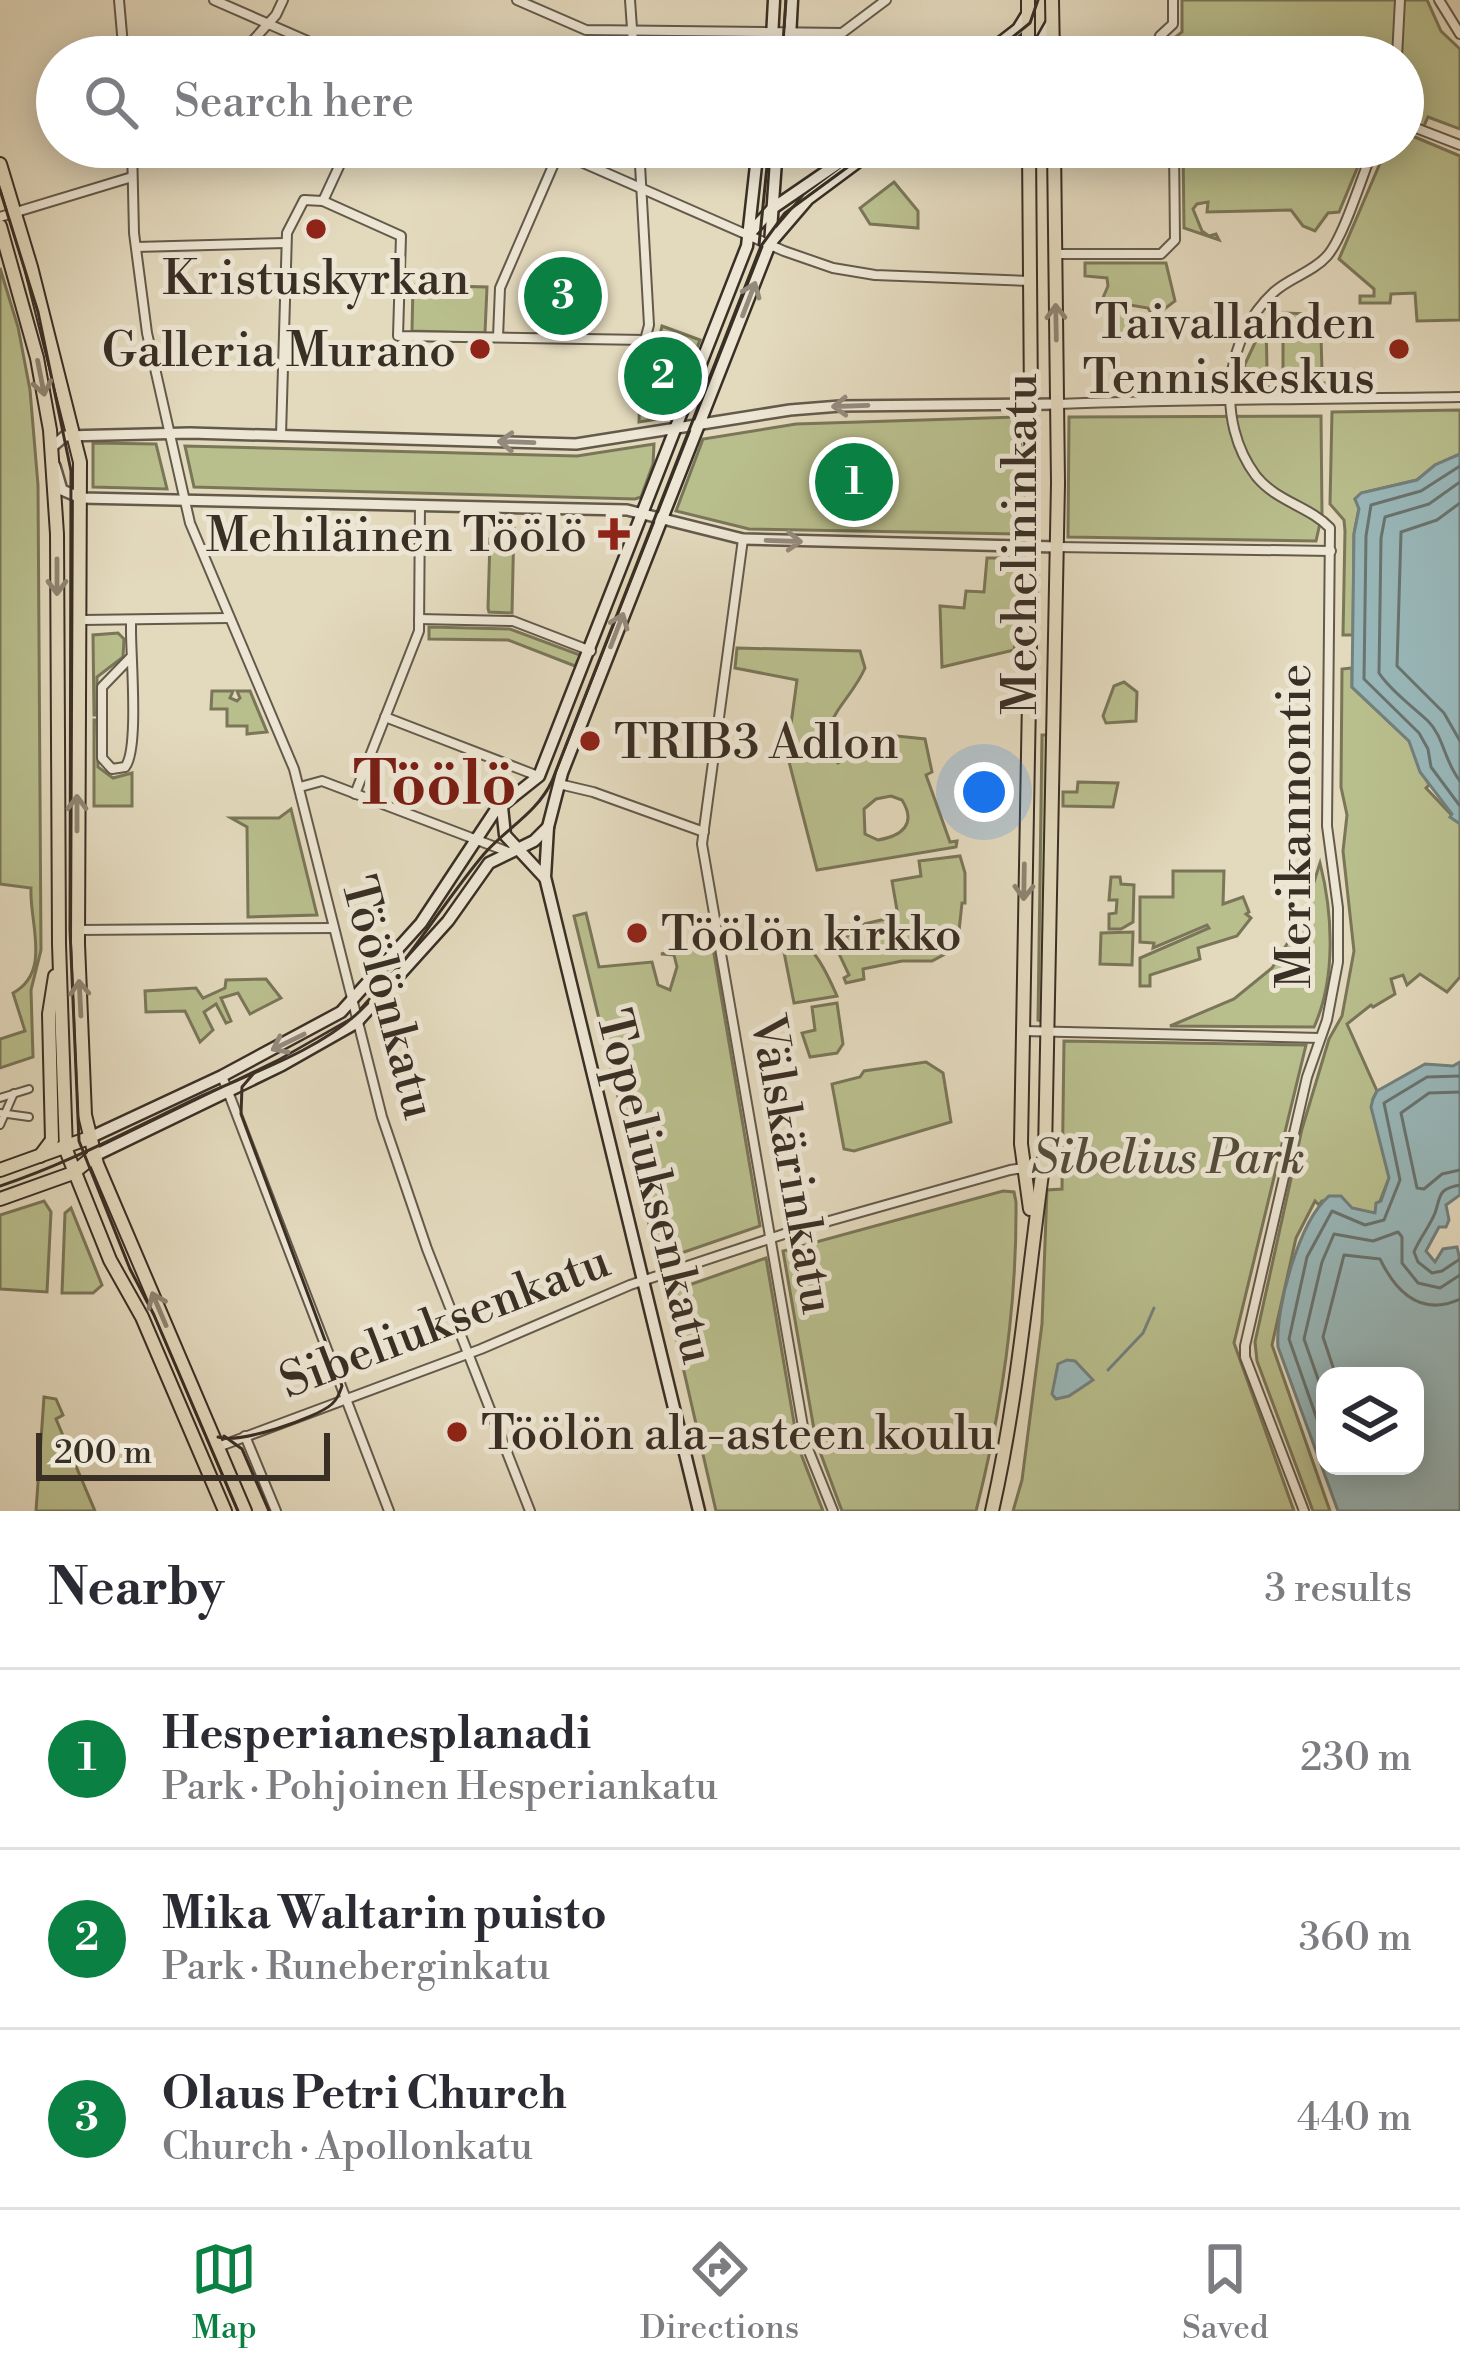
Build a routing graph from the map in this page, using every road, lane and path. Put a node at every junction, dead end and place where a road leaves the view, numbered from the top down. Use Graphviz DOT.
graph roads {
  1 [pos="214,0"];
  2 [pos="283,0"];
  3 [pos="518,0"];
  4 [pos="631,0"];
  5 [pos="774,0"];
  6 [pos="792,0"];
  7 [pos="886,0"];
  8 [pos="1052,0"];
  9 [pos="1173,0"];
  10 [pos="1400,0"];
  11 [pos="1438,0"];
  12 [pos="120,1"];
  13 [pos="1028,7"];
  14 [pos="1053,21"];
  15 [pos="268,24"];
  16 [pos="632,30"];
  17 [pos="773,32"];
  18 [pos="791,32"];
  19 [pos="1460,34"];
  20 [pos="122,36"];
  21 [pos="257,36"];
  22 [pos="296,36"];
  23 [pos="632,36"];
  24 [pos="773,36"];
  25 [pos="791,36"];
  26 [pos="1009,36"];
  27 [pos="1046,36"];
  28 [pos="1053,36"];
  29 [pos="1160,36"];
  30 [pos="1398,36"];
  31 [pos="1424,131"];
  32 [pos="1460,145"];
  33 [pos="0,164"];
  34 [pos="132,168"];
  35 [pos="338,168"];
  36 [pos="552,168"];
  37 [pos="596,168"];
  38 [pos="641,168"];
  39 [pos="754,168"];
  40 [pos="776,168"];
  41 [pos="831,168"];
  42 [pos="850,168"];
  43 [pos="1029,168"];
  44 [pos="1054,168"];
  45 [pos="1174,168"];
  46 [pos="1365,168"];
  47 [pos="132,177"];
  48 [pos="642,188"];
  49 [pos="323,201"];
  50 [pos="773,208"];
  51 [pos="5,219"];
  52 [pos="749,234"];
  53 [pos="286,243"];
  54 [pos="770,244"];
  55 [pos="136,248"];
  56 [pos="1055,254"];
  57 [pos="1031,281"];
  58 [pos="498,337"];
  59 [pos="1460,397"];
  60 [pos="711,398"];
  61 [pos="1230,402"];
  62 [pos="1032,404"];
  63 [pos="1058,404"];
  64 [pos="730,419"];
  65 [pos="699,426"];
  66 [pos="674,429"];
  67 [pos="76,435"];
  68 [pos="281,435"];
  69 [pos="167,436"];
  70 [pos="52,454"];
  71 [pos="81,498"];
  72 [pos="184,500"];
  73 [pos="420,506"];
  74 [pos="644,513"];
  75 [pos="661,518"];
  76 [pos="743,539"];
  77 [pos="1032,546"];
  78 [pos="1057,547"];
  79 [pos="1331,551"];
  80 [pos="229,618"];
  81 [pos="419,619"];
  82 [pos="82,620"];
  83 [pos="130,620"];
  84 [pos="591,651"];
  85 [pos="131,657"];
  86 [pos="385,717"];
  87 [pos="539,776"];
  88 [pos="559,784"];
  89 [pos="300,787"];
  90 [pos="355,794"];
  91 [pos="502,807"];
  92 [pos="548,827"];
  93 [pos="704,832"];
  94 [pos="475,839"];
  95 [pos="511,850"];
  96 [pos="544,877"];
  97 [pos="334,928"];
  98 [pos="77,930"];
  99 [pos="60,957"];
  100 [pos="352,1003"];
  101 [pos="356,1023"];
  102 [pos="1023,1031"];
  103 [pos="1048,1031"];
  104 [pos="1320,1038"];
  105 [pos="222,1076"];
  106 [pos="29,1088"];
  107 [pos="229,1091"];
  108 [pos="14,1093"];
  109 [pos="0,1098"];
  110 [pos="3,1113"];
  111 [pos="29,1117"];
  112 [pos="0,1125"];
  113 [pos="88,1138"];
  114 [pos="65,1147"];
  115 [pos="40,1156"];
  116 [pos="94,1156"];
  117 [pos="1043,1165"];
  118 [pos="1023,1166"];
  119 [pos="0,1170"];
  120 [pos="73,1173"];
  121 [pos="0,1199"];
  122 [pos="1032,1228"];
  123 [pos="771,1238"];
  124 [pos="643,1282"];
  125 [pos="468,1353"];
  126 [pos="346,1399"];
  127 [pos="245,1436"];
  128 [pos="218,1447"];
  129 [pos="225,1511"];
  130 [pos="245,1511"];
  131 [pos="276,1511"];
  132 [pos="389,1511"];
  133 [pos="530,1511"];
  134 [pos="699,1511"];
  135 [pos="833,1511"];
  136 [pos="992,1511"];
  137 [pos="1304,1511"];
  1 -- 15 [label="street"];
  2 -- 15 [label="street"];
  3 -- 16 [label="street"];
  4 -- 16 [label="street"];
  5 -- 17 [label="main road"];
  6 -- 18 [label="main road"];
  7 -- 18 [label="street"];
  8 -- 14 [label="main road"];
  9 -- 29 [label="street"];
  10 -- 30 [label="street"];
  11 -- 19 [label="street"];
  12 -- 20 [label="street"];
  13 -- 26 [label="main road"];
  14 -- 27 [label="main road"];
  14 -- 28 [label="main road"];
  15 -- 21 [label="street"];
  15 -- 22 [label="street"];
  16 -- 17 [label="street"];
  16 -- 23 [label="street"];
  17 -- 18 [label="street"];
  17 -- 24 [label="main road"];
  18 -- 25 [label="main road"];
  31 -- 32 [label="street"];
  33 -- 51 [label="main road"];
  34 -- 47 [label="street, Töölönkatu"];
  35 -- 49 [label="street"];
  36 -- 58 [label="street"];
  37 -- 48 [label="street"];
  38 -- 48 [label="street"];
  39 -- 52 [label="main road"];
  40 -- 50 [label="main road"];
  41 -- 50 [label="main road"];
  42 -- 54 [label="main road"];
  43 -- 57 [label="main road, Mechelininkatu"];
  44 -- 56 [label="main road, Mechelininkatu"];
  45 -- 56 [label="street"];
  46 -- 61 [label="street"];
  47 -- 51 [label="street"];
  47 -- 55 [label="street, Töölönkatu"];
  48 -- 52 [label="street"];
  48 -- 58 [label="street"];
  49 -- 53 [label="street"];
  49 -- 58 [label="street"];
  50 -- 52 [label="main road"];
  50 -- 54 [label="main road"];
  51 -- 67 [label="main road"];
  51 -- 70 [label="main road, one-way"];
  52 -- 54 [label="street"];
  52 -- 66 [label="main road"];
  53 -- 55 [label="street"];
  53 -- 68 [label="street"];
  54 -- 57 [label="street"];
  60 -- 54 [label="main road, Topeliuksenkatu, one-way"];
  55 -- 69 [label="street, Töölönkatu"];
  63 -- 56 [label="main road, Mechelininkatu, one-way"];
  57 -- 62 [label="main road, Mechelininkatu"];
  59 -- 61 [label="street"];
  60 -- 64 [label="street"];
  60 -- 65 [label="main road, Topeliuksenkatu"];
  61 -- 63 [label="street"];
  61 -- 79 [label="street"];
  62 -- 63 [label="street"];
  62 -- 64 [label="street, one-way"];
  62 -- 77 [label="main road, Mechelininkatu"];
  63 -- 78 [label="main road, Mechelininkatu"];
  64 -- 65 [label="street"];
  65 -- 66 [label="street"];
  65 -- 75 [label="main road, Topeliuksenkatu"];
  66 -- 68 [label="street, one-way"];
  66 -- 74 [label="main road"];
  67 -- 69 [label="street"];
  67 -- 70 [label="street"];
  67 -- 71 [label="main road"];
  68 -- 69 [label="street"];
  69 -- 72 [label="street, Töölönkatu"];
  70 -- 71 [label="street"];
  70 -- 99 [label="main road, one-way"];
  71 -- 72 [label="street"];
  71 -- 82 [label="main road"];
  72 -- 73 [label="street"];
  72 -- 80 [label="street, Töölönkatu"];
  73 -- 74 [label="street"];
  73 -- 81 [label="street"];
  74 -- 75 [label="street"];
  74 -- 84 [label="main road"];
  75 -- 76 [label="street"];
  88 -- 75 [label="main road, Topeliuksenkatu, one-way"];
  76 -- 77 [label="street, one-way"];
  76 -- 93 [label="street, Välskärinkatu"];
  77 -- 78 [label="street"];
  77 -- 102 [label="main road, Mechelininkatu, one-way"];
  78 -- 79 [label="street"];
  78 -- 103 [label="main road, Mechelininkatu"];
  79 -- 104 [label="street, Merikannontie"];
  80 -- 83 [label="street"];
  80 -- 89 [label="street, Töölönkatu"];
  81 -- 84 [label="street"];
  81 -- 86 [label="street"];
  82 -- 83 [label="street"];
  98 -- 82 [label="main road, one-way"];
  83 -- 85 [label="street"];
  84 -- 87 [label="main road"];
  85 -- 85 [label="street"];
  86 -- 87 [label="street"];
  86 -- 90 [label="street"];
  87 -- 88 [label="main road"];
  87 -- 91 [label="main road"];
  88 -- 92 [label="main road, Topeliuksenkatu"];
  88 -- 93 [label="street"];
  89 -- 90 [label="street"];
  89 -- 97 [label="street, Töölönkatu"];
  90 -- 94 [label="street"];
  91 -- 94 [label="main road"];
  91 -- 95 [label="main road"];
  92 -- 95 [label="main road"];
  92 -- 96 [label="main road, Topeliuksenkatu"];
  93 -- 123 [label="street, Välskärinkatu"];
  94 -- 95 [label="street"];
  94 -- 100 [label="main road"];
  95 -- 96 [label="main road"];
  95 -- 101 [label="main road"];
  96 -- 124 [label="main road, Topeliuksenkatu"];
  97 -- 98 [label="street"];
  97 -- 100 [label="street, Töölönkatu"];
  113 -- 98 [label="main road, one-way"];
  99 -- 114 [label="main road"];
  99 -- 115 [label="main road"];
  100 -- 101 [label="street, Töölönkatu"];
  100 -- 105 [label="main road, one-way"];
  101 -- 107 [label="main road"];
  101 -- 125 [label="street, Töölönkatu"];
  102 -- 103 [label="street"];
  102 -- 118 [label="main road, Mechelininkatu"];
  103 -- 104 [label="street"];
  103 -- 117 [label="main road, Mechelininkatu"];
  104 -- 137 [label="street, Merikannontie"];
  105 -- 107 [label="street"];
  105 -- 113 [label="main road"];
  106 -- 108 [label="street"];
  107 -- 116 [label="main road"];
  107 -- 126 [label="street"];
  108 -- 109 [label="street"];
  108 -- 110 [label="street"];
  110 -- 111 [label="street"];
  110 -- 112 [label="street"];
  113 -- 114 [label="main road"];
  113 -- 116 [label="main road"];
  114 -- 115 [label="main road"];
  114 -- 120 [label="main road"];
  115 -- 119 [label="main road"];
  116 -- 120 [label="main road"];
  128 -- 116 [label="main road, one-way"];
  117 -- 118 [label="street, Sibeliuksenkatu"];
  117 -- 122 [label="main road, Mechelininkatu"];
  118 -- 122 [label="main road, Mechelininkatu"];
  118 -- 123 [label="street, Sibeliuksenkatu"];
  120 -- 121 [label="main road"];
  120 -- 129 [label="main road"];
  122 -- 136 [label="main road, Mechelininkatu"];
  123 -- 124 [label="street, Sibeliuksenkatu"];
  123 -- 135 [label="street, Välskärinkatu"];
  124 -- 125 [label="street, Sibeliuksenkatu"];
  124 -- 134 [label="main road, Topeliuksenkatu"];
  125 -- 126 [label="street, Sibeliuksenkatu"];
  125 -- 133 [label="street, Töölönkatu"];
  126 -- 127 [label="street, Sibeliuksenkatu"];
  126 -- 132 [label="street"];
  127 -- 128 [label="street, Sibeliuksenkatu"];
  127 -- 131 [label="street"];
  128 -- 130 [label="main road"];
}
